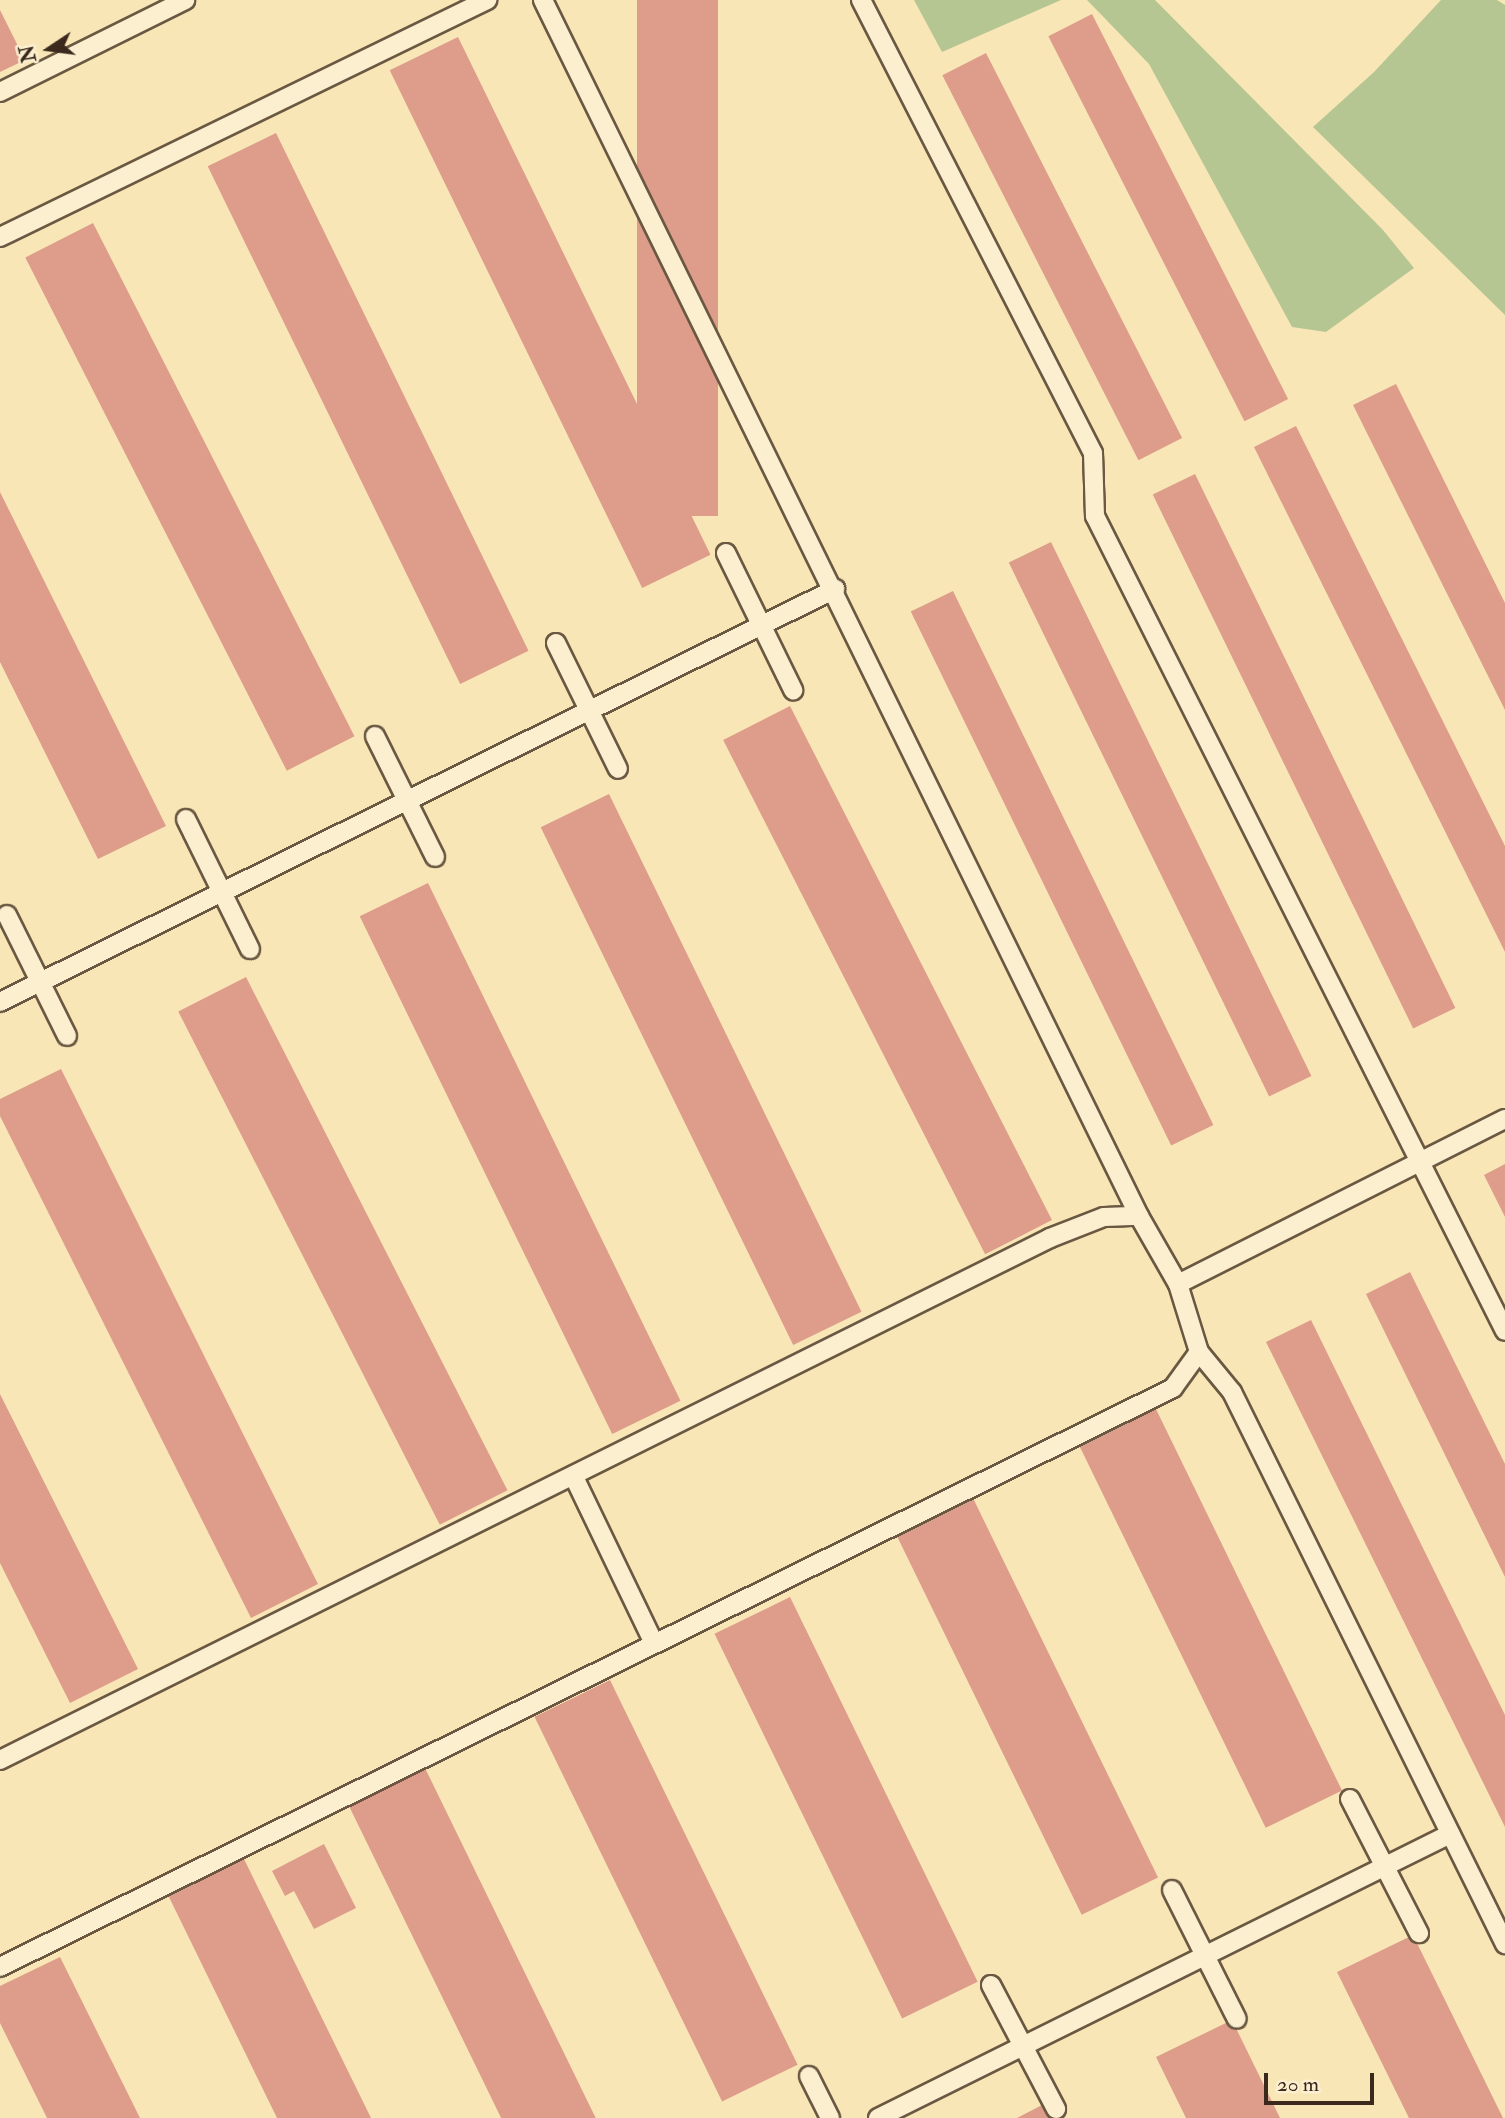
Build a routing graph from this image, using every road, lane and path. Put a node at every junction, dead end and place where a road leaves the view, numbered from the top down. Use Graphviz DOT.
graph roads {
  1 [pos="185,0"];
  2 [pos="487,0"];
  3 [pos="543,0"];
  4 [pos="861,0"];
  5 [pos="0,92"];
  6 [pos="0,237"];
  7 [pos="726,553"];
  8 [pos="835,589"];
  9 [pos="761,626"];
  10 [pos="556,643"];
  11 [pos="793,690"];
  12 [pos="589,711"];
  13 [pos="374,736"];
  14 [pos="618,769"];
  15 [pos="407,801"];
  16 [pos="186,819"];
  17 [pos="435,857"];
  18 [pos="223,892"];
  19 [pos="7,915"];
  20 [pos="250,949"];
  21 [pos="40,982"];
  22 [pos="0,1002"];
  23 [pos="67,1036"];
  24 [pos="1505,1119"];
  25 [pos="1424,1163"];
  26 [pos="1139,1216"];
  27 [pos="1178,1284"];
  28 [pos="1505,1331"];
  29 [pos="1199,1352"];
  30 [pos="574,1477"];
  31 [pos="653,1641"];
  32 [pos="0,1760"];
  33 [pos="1350,1799"];
  34 [pos="1450,1834"];
  35 [pos="1385,1867"];
  36 [pos="1172,1890"];
  37 [pos="1419,1933"];
  38 [pos="1505,1944"];
  39 [pos="1205,1956"];
  40 [pos="0,1967"];
  41 [pos="990,1985"];
  42 [pos="1237,2019"];
  43 [pos="1023,2046"];
  44 [pos="808,2076"];
  45 [pos="1056,2109"];
  46 [pos="830,2118"];
  47 [pos="878,2118"];
  1 -- 5 [label="lane"];
  2 -- 6 [label="lane"];
  3 -- 8 [label="lane"];
  4 -- 25 [label="lane"];
  7 -- 9 [label="lane"];
  8 -- 9 [label="lane"];
  8 -- 26 [label="lane"];
  9 -- 11 [label="lane"];
  9 -- 12 [label="lane"];
  10 -- 12 [label="lane"];
  12 -- 14 [label="lane"];
  12 -- 15 [label="lane"];
  13 -- 15 [label="lane"];
  15 -- 17 [label="lane"];
  15 -- 18 [label="lane"];
  16 -- 18 [label="lane"];
  18 -- 20 [label="lane"];
  18 -- 21 [label="lane"];
  19 -- 21 [label="lane"];
  21 -- 22 [label="lane"];
  21 -- 23 [label="lane"];
  24 -- 25 [label="lane"];
  25 -- 27 [label="lane"];
  25 -- 28 [label="lane"];
  26 -- 27 [label="lane"];
  26 -- 30 [label="lane"];
  27 -- 29 [label="lane"];
  29 -- 31 [label="lane"];
  29 -- 34 [label="lane"];
  30 -- 31 [label="lane"];
  30 -- 32 [label="lane"];
  31 -- 40 [label="lane"];
  33 -- 35 [label="lane"];
  34 -- 35 [label="lane"];
  34 -- 38 [label="lane"];
  35 -- 37 [label="lane"];
  35 -- 39 [label="lane"];
  36 -- 39 [label="lane"];
  39 -- 42 [label="lane"];
  39 -- 43 [label="lane"];
  41 -- 43 [label="lane"];
  43 -- 45 [label="lane"];
  43 -- 47 [label="lane"];
  44 -- 46 [label="lane"];
}
